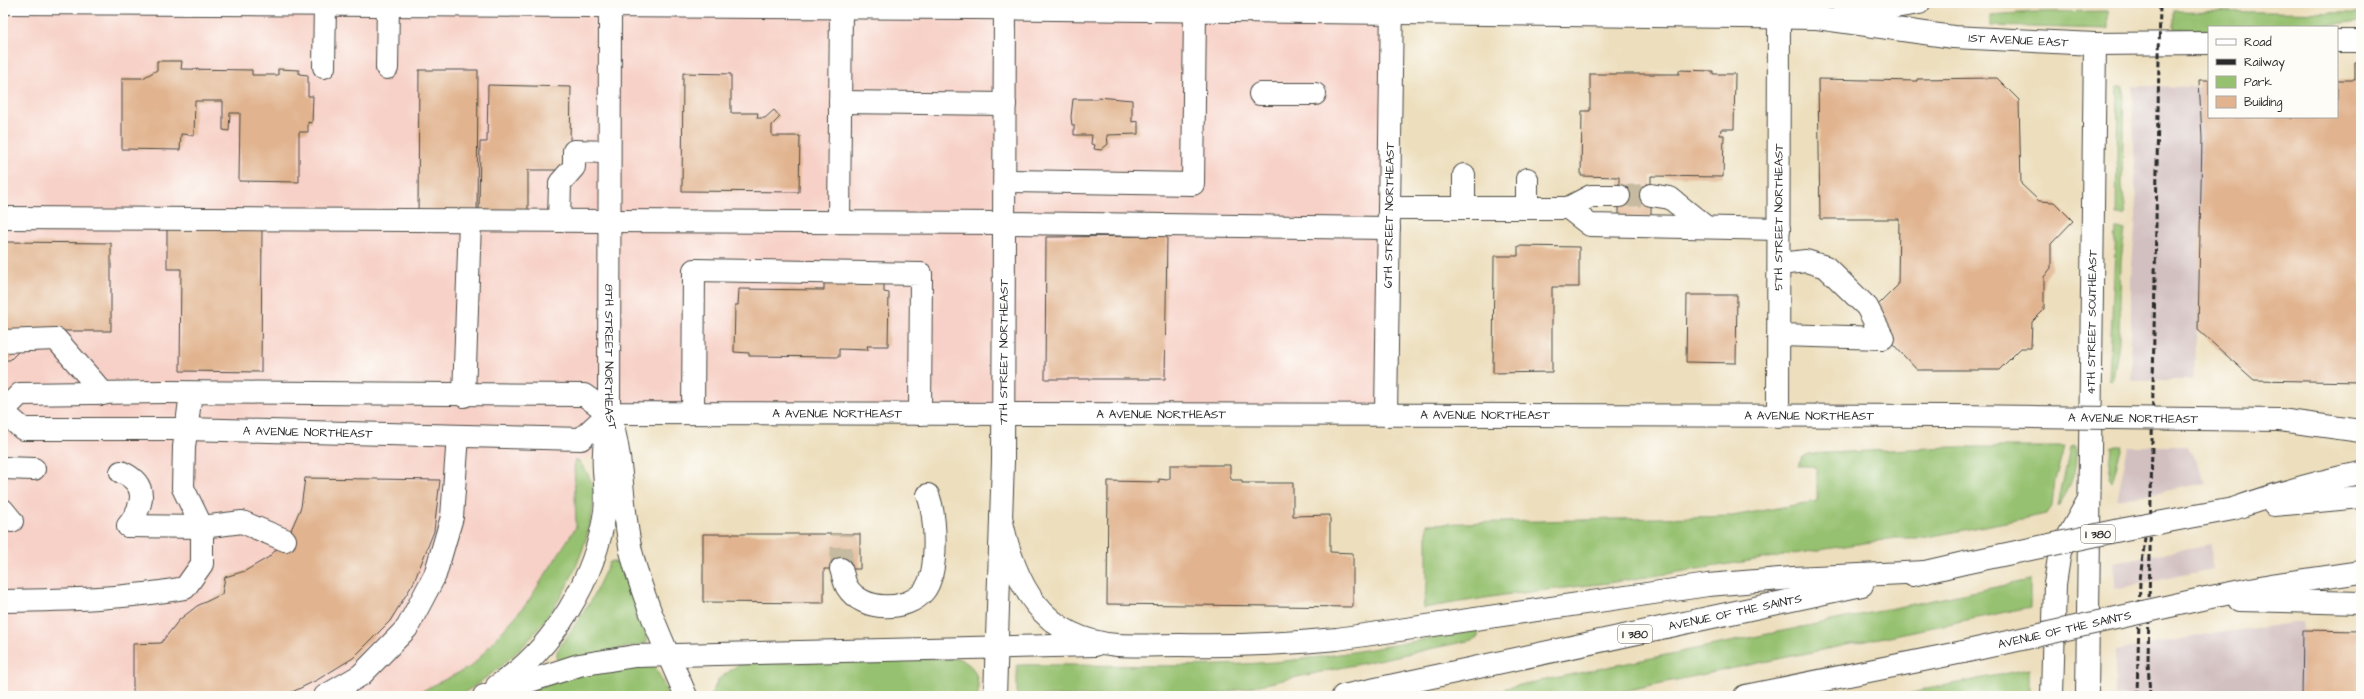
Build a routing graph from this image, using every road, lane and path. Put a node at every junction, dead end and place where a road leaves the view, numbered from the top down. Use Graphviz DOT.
graph roads {
  1 [pos="3,3"];
  2 [pos="1919,3"];
  3 [pos="218,4"];
  4 [pos="325,4"];
  5 [pos="610,4"];
  6 [pos="388,5"];
  7 [pos="851,6"];
  8 [pos="1005,6"];
  9 [pos="1110,7"];
  10 [pos="1392,8"];
  11 [pos="1779,10"];
  12 [pos="1195,11"];
  13 [pos="1830,18"];
  14 [pos="2338,41"];
  15 [pos="2361,41"];
  16 [pos="2208,43"];
  17 [pos="2095,44"];
  18 [pos="324,67"];
  19 [pos="387,68"];
  20 [pos="1260,94"];
  21 [pos="1315,94"];
  22 [pos="840,102"];
  23 [pos="1005,104"];
  24 [pos="609,152"];
  25 [pos="1464,175"];
  26 [pos="1527,179"];
  27 [pos="1005,181"];
  28 [pos="1651,194"];
  29 [pos="1619,196"];
  30 [pos="1464,208"];
  31 [pos="1527,208"];
  32 [pos="1568,208"];
  33 [pos="3,218"];
  34 [pos="1389,218"];
  35 [pos="470,221"];
  36 [pos="559,221"];
  37 [pos="609,221"];
  38 [pos="839,222"];
  39 [pos="1004,223"];
  40 [pos="1706,227"];
  41 [pos="1779,229"];
  42 [pos="1779,264"];
  43 [pos="1779,335"];
  44 [pos="3,341"];
  45 [pos="191,393"];
  46 [pos="104,394"];
  47 [pos="464,396"];
  48 [pos="3,412"];
  49 [pos="608,413"];
  50 [pos="693,413"];
  51 [pos="920,414"];
  52 [pos="1003,414"];
  53 [pos="1386,415"];
  54 [pos="1778,416"];
  55 [pos="2361,416"];
  56 [pos="2280,420"];
  57 [pos="186,429"];
  58 [pos="2361,431"];
  59 [pos="458,436"];
  60 [pos="3,468"];
  61 [pos="34,469"];
  62 [pos="121,472"];
  63 [pos="2361,474"];
  64 [pos="928,495"];
  65 [pos="2361,497"];
  66 [pos="2090,498"];
  67 [pos="2234,509"];
  68 [pos="1001,518"];
  69 [pos="202,527"];
  70 [pos="285,540"];
  71 [pos="841,569"];
  72 [pos="1926,572"];
  73 [pos="2361,572"];
  74 [pos="2206,598"];
  75 [pos="3,601"];
  76 [pos="2361,604"];
  77 [pos="1116,644"];
  78 [pos="669,655"];
  79 [pos="996,657"];
  80 [pos="326,696"];
  81 [pos="483,696"];
  82 [pos="686,696"];
  83 [pos="995,696"];
  84 [pos="1343,696"];
  85 [pos="1746,696"];
  86 [pos="2052,696"];
  87 [pos="2087,696"];
  1 -- 3 [label="main road, 1ST AVENUE EAST"];
  2 -- 13 [label="main road, 1ST AVENUE EAST"];
  3 -- 4 [label="main road, 1ST AVENUE EAST"];
  4 -- 6 [label="main road, 1ST AVENUE EAST"];
  4 -- 18 [label="main road"];
  5 -- 6 [label="main road, 1ST AVENUE EAST"];
  5 -- 7 [label="main road, 1ST AVENUE EAST"];
  5 -- 24 [label="main road, 8TH STREET NORTHEAST"];
  6 -- 19 [label="main road"];
  7 -- 8 [label="main road, 1ST AVENUE EAST"];
  7 -- 22 [label="main road"];
  8 -- 9 [label="main road, 1ST AVENUE EAST"];
  8 -- 23 [label="main road, 7TH STREET NORTHEAST"];
  9 -- 12 [label="main road, 1ST AVENUE EAST"];
  10 -- 11 [label="main road, 1ST AVENUE EAST"];
  10 -- 12 [label="main road, 1ST AVENUE EAST"];
  10 -- 34 [label="main road, 6TH STREET NORTHEAST"];
  11 -- 13 [label="main road, 1ST AVENUE EAST"];
  11 -- 41 [label="main road, 5TH STREET NORTHEAST"];
  12 -- 27 [label="main road"];
  13 -- 17 [label="main road, 1ST AVENUE EAST"];
  14 -- 15 [label="main road"];
  16 -- 17 [label="main road, 1ST AVENUE EAST"];
  17 -- 66 [label="main road, 4TH STREET SOUTHEAST"];
  20 -- 21 [label="main road"];
  22 -- 23 [label="main road"];
  22 -- 38 [label="main road"];
  23 -- 27 [label="main road, 7TH STREET NORTHEAST"];
  24 -- 36 [label="main road"];
  24 -- 37 [label="main road, 8TH STREET NORTHEAST"];
  25 -- 30 [label="main road"];
  26 -- 31 [label="main road"];
  27 -- 39 [label="main road, 7TH STREET NORTHEAST"];
  28 -- 40 [label="main road"];
  29 -- 32 [label="main road"];
  30 -- 31 [label="main road"];
  30 -- 34 [label="main road"];
  31 -- 32 [label="main road"];
  32 -- 40 [label="main road"];
  33 -- 35 [label="main road"];
  34 -- 39 [label="main road"];
  34 -- 53 [label="main road, 6TH STREET NORTHEAST"];
  35 -- 36 [label="main road"];
  35 -- 47 [label="main road"];
  36 -- 37 [label="main road"];
  37 -- 38 [label="main road"];
  37 -- 49 [label="main road, 8TH STREET NORTHEAST"];
  38 -- 39 [label="main road"];
  39 -- 52 [label="main road, 7TH STREET NORTHEAST"];
  40 -- 41 [label="main road"];
  41 -- 42 [label="main road, 5TH STREET NORTHEAST"];
  42 -- 43 [label="main road, 5TH STREET NORTHEAST"];
  42 -- 43 [label="main road"];
  43 -- 54 [label="main road, 5TH STREET NORTHEAST"];
  44 -- 46 [label="main road"];
  45 -- 46 [label="main road, A AVENUE NORTHEAST"];
  45 -- 47 [label="main road, A AVENUE NORTHEAST"];
  45 -- 57 [label="main road"];
  46 -- 48 [label="main road, A AVENUE NORTHEAST"];
  47 -- 49 [label="main road, A AVENUE NORTHEAST"];
  48 -- 57 [label="main road, A AVENUE NORTHEAST"];
  49 -- 50 [label="main road, A AVENUE NORTHEAST"];
  49 -- 59 [label="main road, A AVENUE NORTHEAST"];
  49 -- 78 [label="main road, 8TH STREET NORTHEAST"];
  49 -- 81 [label="main road"];
  50 -- 51 [label="main road, A AVENUE NORTHEAST"];
  50 -- 51 [label="main road"];
  51 -- 52 [label="main road, A AVENUE NORTHEAST"];
  52 -- 53 [label="main road, A AVENUE NORTHEAST"];
  52 -- 68 [label="main road, 7TH STREET NORTHEAST"];
  53 -- 54 [label="main road, A AVENUE NORTHEAST"];
  54 -- 56 [label="main road, A AVENUE NORTHEAST, bridge"];
  55 -- 56 [label="main road, A AVENUE NORTHEAST"];
  56 -- 58 [label="main road"];
  57 -- 59 [label="main road, A AVENUE NORTHEAST"];
  57 -- 69 [label="main road"];
  59 -- 80 [label="main road"];
  60 -- 61 [label="main road"];
  62 -- 69 [label="main road"];
  63 -- 67 [label="main road"];
  64 -- 71 [label="main road"];
  65 -- 67 [label="main road, I 380"];
  66 -- 86 [label="main road"];
  66 -- 87 [label="main road, 4TH STREET SOUTHEAST"];
  67 -- 72 [label="main road, AVENUE OF THE SAINTS / I 380, bridge"];
  68 -- 77 [label="main road"];
  68 -- 79 [label="main road, 7TH STREET NORTHEAST"];
  69 -- 70 [label="main road"];
  69 -- 75 [label="main road"];
  72 -- 77 [label="main road"];
  72 -- 84 [label="main road, AVENUE OF THE SAINTS / I 380"];
  73 -- 74 [label="main road, AVENUE OF THE SAINTS"];
  74 -- 76 [label="main road"];
  74 -- 85 [label="main road, AVENUE OF THE SAINTS, bridge"];
  77 -- 79 [label="main road"];
  78 -- 79 [label="main road"];
  78 -- 81 [label="main road"];
  78 -- 82 [label="main road, 8TH STREET NORTHEAST"];
  79 -- 83 [label="main road, 7TH STREET NORTHEAST"];
}
